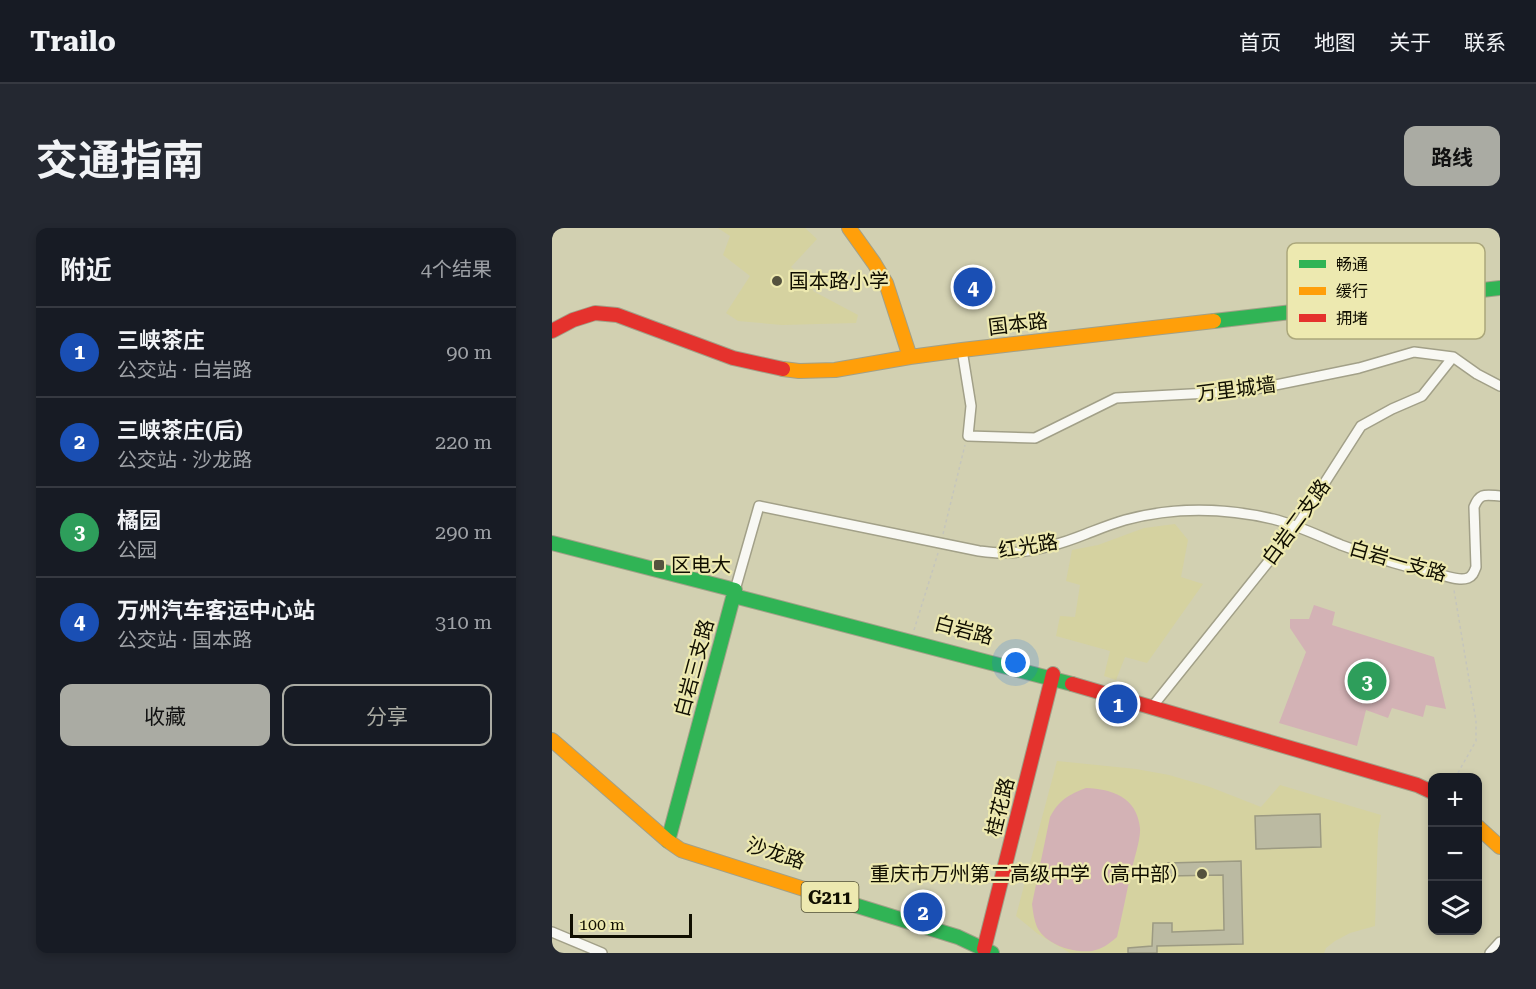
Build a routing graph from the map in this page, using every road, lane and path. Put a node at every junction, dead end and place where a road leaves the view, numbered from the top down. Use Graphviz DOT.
graph roads {
  1 [pos="849,228"];
  2 [pos="1500,288"];
  3 [pos="1485,290"];
  4 [pos="1287,313"];
  5 [pos="552,331"];
  6 [pos="962,350"];
  7 [pos="910,357"];
  8 [pos="1453,357"];
  9 [pos="1500,386"];
  10 [pos="968,436"];
  11 [pos="1500,496"];
  12 [pos="759,506"];
  13 [pos="1297,526"];
  14 [pos="552,543"];
  15 [pos="941,543"];
  16 [pos="1460,579"];
  17 [pos="734,593"];
  18 [pos="914,630"];
  19 [pos="1053,676"];
  20 [pos="1154,704"];
  21 [pos="552,740"];
  22 [pos="1457,773"];
  23 [pos="1428,783"];
  24 [pos="1428,790"];
  25 [pos="1482,823"];
  26 [pos="1482,831"];
  27 [pos="1500,839"];
  28 [pos="668,841"];
  29 [pos="1500,847"];
  30 [pos="552,932"];
  31 [pos="1500,942"];
  32 [pos="992,949"];
  33 [pos="602,953"];
  34 [pos="1490,953"];
  1 -- 7 [label="main road"];
  2 -- 3 [label="main road, 国本路"];
  4 -- 6 [label="main road, 国本路"];
  5 -- 7 [label="main road, 国本路"];
  6 -- 7 [label="main road, 国本路"];
  6 -- 10 [label="street"];
  8 -- 9 [label="street, 万里城墙"];
  8 -- 10 [label="street, 万里城墙"];
  8 -- 13 [label="street, 白岩二支路"];
  10 -- 15 [label="path"];
  11 -- 16 [label="street, 白岩一支路"];
  12 -- 15 [label="street, 红光路"];
  12 -- 17 [label="street, 白岩三支路"];
  13 -- 15 [label="street, 红光路"];
  13 -- 16 [label="street, 白岩一支路"];
  13 -- 20 [label="street, 白岩二支路"];
  14 -- 17 [label="main road, 白岩路"];
  15 -- 18 [label="path"];
  16 -- 22 [label="path"];
  17 -- 19 [label="main road, 白岩路"];
  17 -- 28 [label="main road, 白岩三支路"];
  19 -- 20 [label="main road, 白岩路"];
  19 -- 32 [label="main road, 桂花路"];
  20 -- 23 [label="main road, 白岩路"];
  20 -- 24 [label="main road, 白岩路"];
  21 -- 28 [label="main road, 沙龙路 / G211"];
  25 -- 27 [label="main road"];
  26 -- 29 [label="main road"];
  28 -- 32 [label="main road, 沙龙路 / G211"];
  30 -- 33 [label="street"];
  31 -- 34 [label="street"];
}
